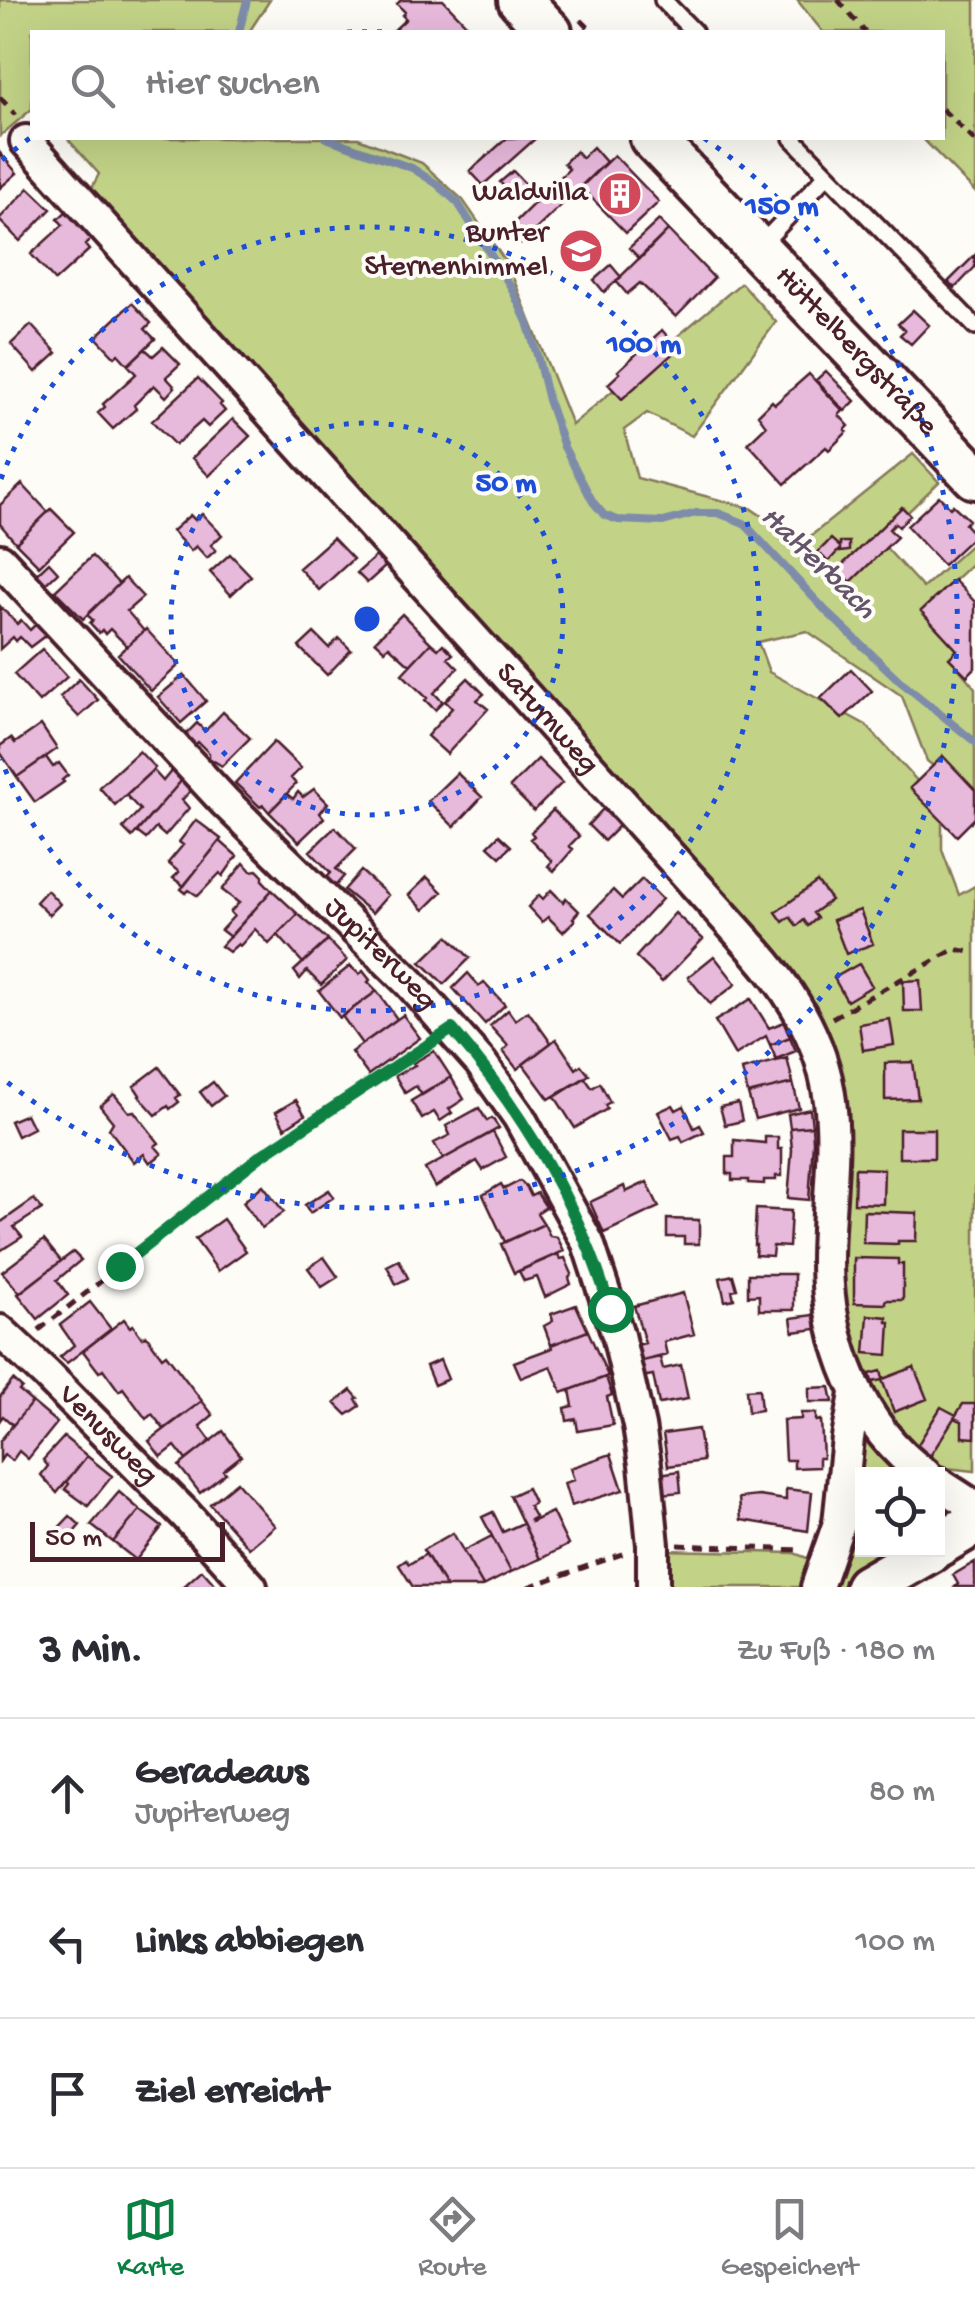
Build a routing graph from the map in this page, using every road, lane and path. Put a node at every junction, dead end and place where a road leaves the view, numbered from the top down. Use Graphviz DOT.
graph roads {
  1 [pos="520,0"];
  2 [pos="663,0"];
  3 [pos="838,0"];
  4 [pos="548,30"];
  5 [pos="692,30"];
  6 [pos="864,30"];
  7 [pos="945,113"];
  8 [pos="654,140"];
  9 [pos="794,140"];
  10 [pos="26,141"];
  11 [pos="975,141"];
  12 [pos="827,174"];
  13 [pos="758,248"];
  14 [pos="975,326"];
  15 [pos="975,477"];
  16 [pos="0,560"];
  17 [pos="975,954"];
  18 [pos="822,1024"];
  19 [pos="452,1029"];
  20 [pos="8,1339"];
  21 [pos="856,1394"];
  22 [pos="915,1467"];
  23 [pos="945,1489"];
  24 [pos="975,1508"];
  25 [pos="975,1523"];
  26 [pos="945,1542"];
  27 [pos="686,1545"];
  28 [pos="798,1550"];
  29 [pos="623,1553"];
  30 [pos="918,1557"];
  31 [pos="251,1587"];
  32 [pos="528,1587"];
  33 [pos="653,1587"];
  34 [pos="817,1587"];
  35 [pos="867,1587"];
  1 -- 4 [label="main road"];
  2 -- 5 [label="lane"];
  3 -- 6 [label="path"];
  7 -- 11 [label="path"];
  8 -- 13 [label="main road, Hüttelbergstraße"];
  9 -- 12 [label="lane"];
  10 -- 21 [label="street, Saturnweg"];
  12 -- 13 [label="lane"];
  12 -- 14 [label="lane"];
  13 -- 15 [label="main road, Hüttelbergstraße"];
  16 -- 19 [label="street, Jupiterweg"];
  17 -- 18 [label="path"];
  19 -- 20 [label="path"];
  19 -- 33 [label="street, Jupiterweg"];
  20 -- 31 [label="street, Venusweg"];
  21 -- 22 [label="street, Saturnweg"];
  21 -- 34 [label="street, Saturnweg"];
  23 -- 24 [label="street"];
  25 -- 26 [label="main road"];
  27 -- 28 [label="path"];
  29 -- 32 [label="path"];
  30 -- 35 [label="main road"];
}
